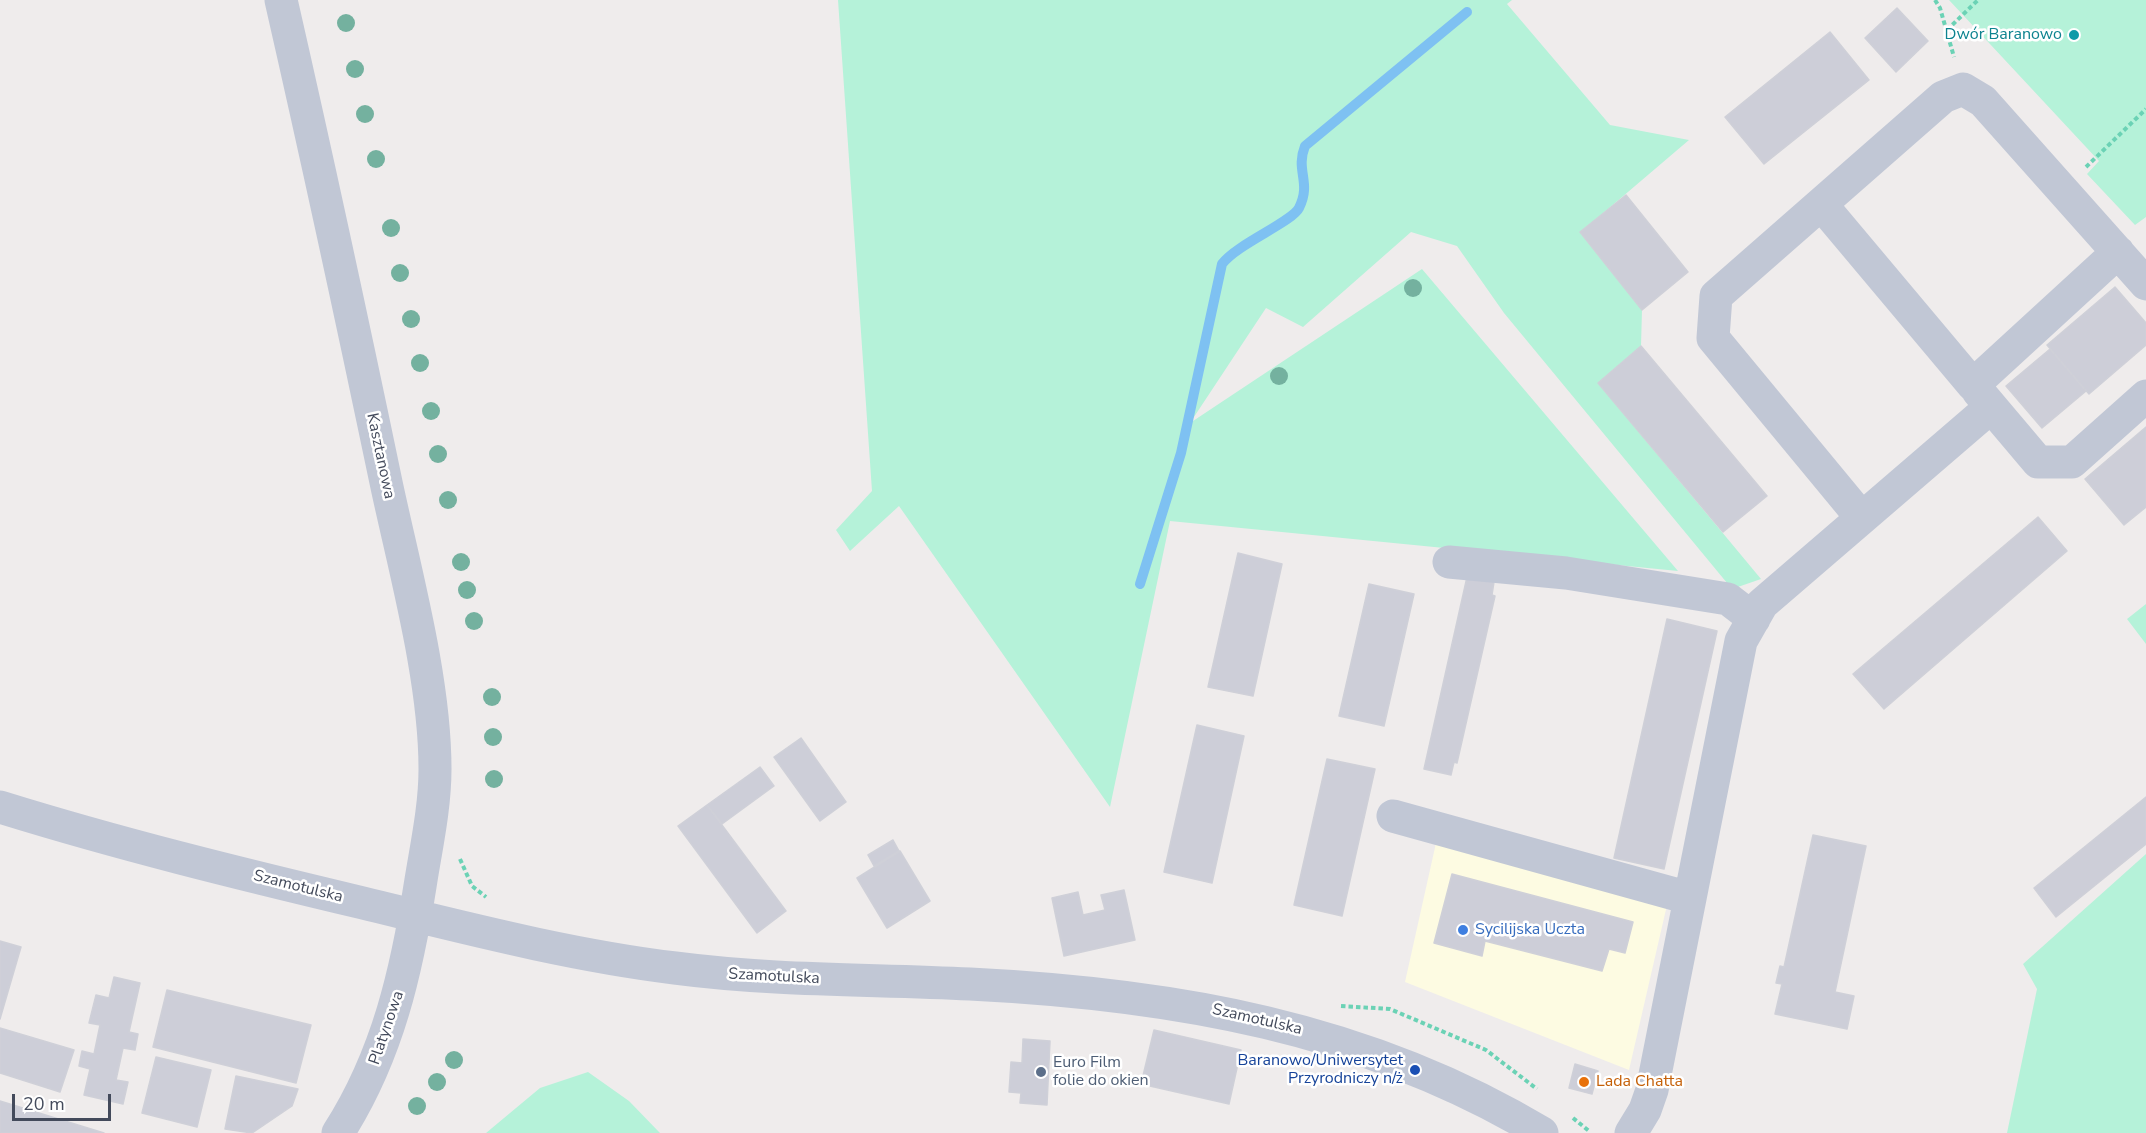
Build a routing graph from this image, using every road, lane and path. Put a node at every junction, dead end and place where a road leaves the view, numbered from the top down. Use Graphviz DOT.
graph roads {
  1 [pos="281,0"];
  2 [pos="1935,0"];
  3 [pos="1978,0"];
  4 [pos="1947,30"];
  5 [pos="1963,89"];
  6 [pos="2146,109"];
  7 [pos="2063,190"];
  8 [pos="1821,204"];
  9 [pos="2118,252"];
  10 [pos="2146,284"];
  11 [pos="1982,396"];
  12 [pos="2146,396"];
  13 [pos="1861,517"];
  14 [pos="1449,562"];
  15 [pos="1754,619"];
  16 [pos="0,807"];
  17 [pos="1393,816"];
  18 [pos="460,857"];
  19 [pos="1689,898"];
  20 [pos="490,900"];
  21 [pos="416,916"];
  22 [pos="338,1133"];
  23 [pos="1542,1133"];
  24 [pos="1630,1133"];
  1 -- 21 [label="street, Kasztanowa"];
  2 -- 4 [label="path"];
  3 -- 4 [label="path"];
  4 -- 5 [label="path"];
  5 -- 7 [label="street"];
  5 -- 8 [label="street"];
  6 -- 7 [label="path"];
  7 -- 9 [label="street"];
  8 -- 11 [label="street"];
  8 -- 13 [label="street"];
  9 -- 10 [label="street"];
  9 -- 11 [label="street"];
  11 -- 12 [label="street"];
  11 -- 13 [label="street"];
  13 -- 15 [label="street"];
  14 -- 15 [label="street"];
  15 -- 19 [label="street"];
  16 -- 21 [label="street, Szamotulska"];
  17 -- 19 [label="street"];
  18 -- 20 [label="path"];
  19 -- 24 [label="street"];
  21 -- 22 [label="street, Platynowa"];
  21 -- 23 [label="street, Szamotulska"];
}
